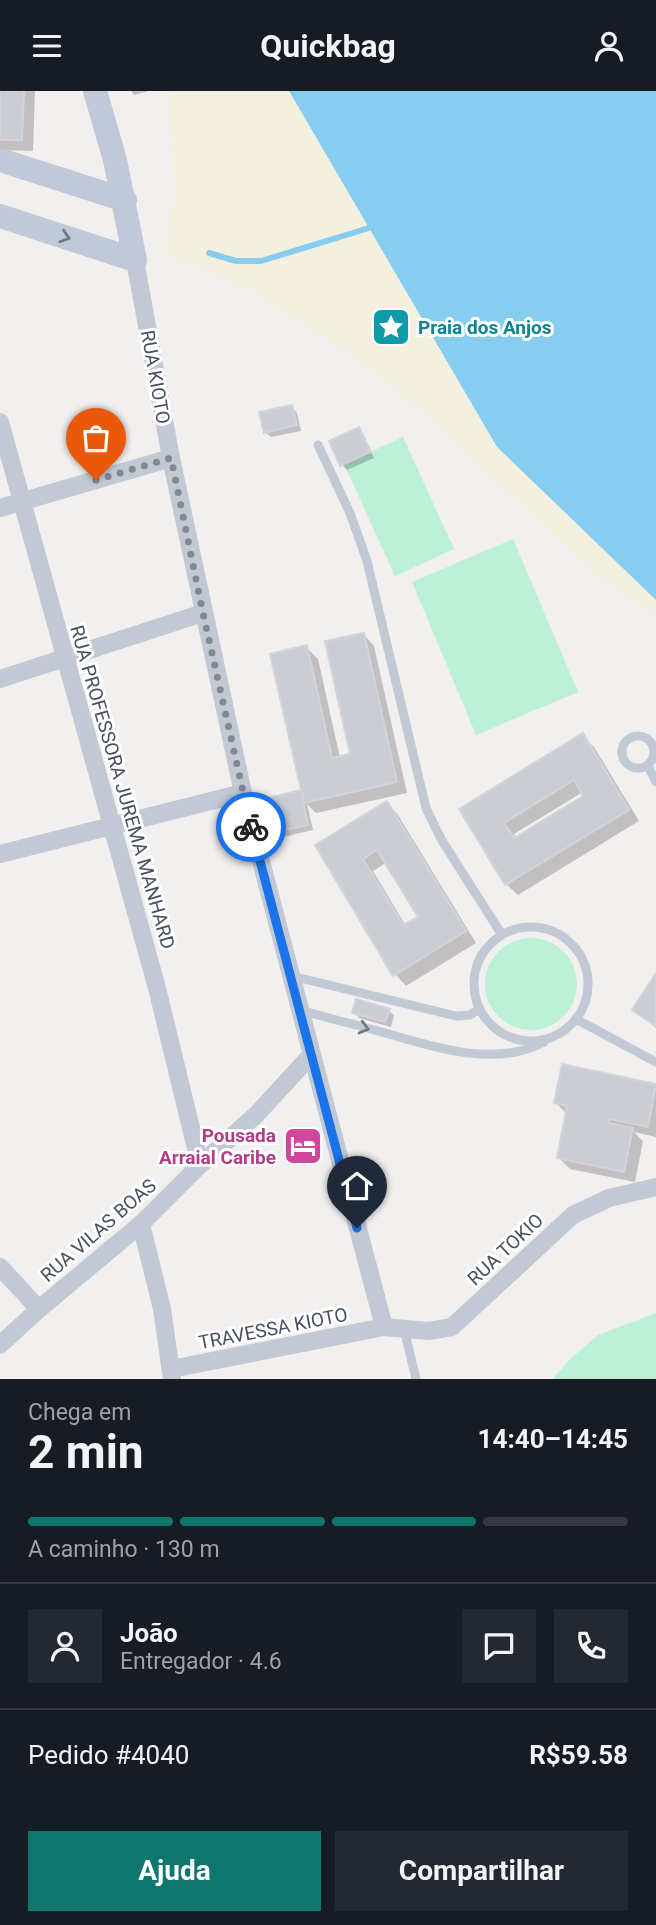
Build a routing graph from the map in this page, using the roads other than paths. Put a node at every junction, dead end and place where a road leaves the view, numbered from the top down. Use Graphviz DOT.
graph roads {
  1 [pos="95,91"];
  2 [pos="0,160"];
  3 [pos="125,200"];
  4 [pos="0,216"];
  5 [pos="135,260"];
  6 [pos="0,422"];
  7 [pos="318,446"];
  8 [pos="171,458"];
  9 [pos="21,502"];
  10 [pos="0,507"];
  11 [pos="203,613"];
  12 [pos="64,657"];
  13 [pos="0,679"];
  14 [pos="648,766"];
  15 [pos="656,782"];
  16 [pos="243,793"];
  17 [pos="113,827"];
  18 [pos="0,854"];
  19 [pos="502,935"];
  20 [pos="290,975"];
  21 [pos="299,1009"];
  22 [pos="480,1009"];
  23 [pos="576,1019"];
  24 [pos="554,1036"];
  25 [pos="311,1055"];
  26 [pos="656,1062"];
  27 [pos="200,1165"];
  28 [pos="656,1187"];
  29 [pos="141,1224"];
  30 [pos="0,1267"];
  31 [pos="39,1309"];
  32 [pos="384,1327"];
  33 [pos="404,1329"];
  34 [pos="0,1345"];
  35 [pos="171,1374"];
  36 [pos="416,1379"];
  1 -- 3 [label="main road, RUA KIOTO"];
  2 -- 3 [label="main road"];
  3 -- 5 [label="main road, RUA KIOTO"];
  4 -- 5 [label="main road, one-way"];
  5 -- 8 [label="street, RUA KIOTO"];
  6 -- 9 [label="street, RUA PROFESSORA JUREMA MANHARD"];
  7 -- 19 [label="lane"];
  8 -- 9 [label="street"];
  8 -- 11 [label="street, RUA KIOTO"];
  9 -- 10 [label="street"];
  9 -- 12 [label="street, RUA PROFESSORA JUREMA MANHARD"];
  11 -- 12 [label="street"];
  11 -- 16 [label="street, RUA KIOTO"];
  12 -- 13 [label="street"];
  12 -- 17 [label="street, RUA PROFESSORA JUREMA MANHARD"];
  14 -- 15 [label="lane"];
  16 -- 17 [label="street"];
  16 -- 20 [label="street, RUA KIOTO"];
  17 -- 18 [label="street"];
  17 -- 27 [label="street, RUA PROFESSORA JUREMA MANHARD"];
  19 -- 22 [label="lane"];
  19 -- 23 [label="lane"];
  20 -- 21 [label="street, RUA KIOTO"];
  20 -- 22 [label="lane"];
  21 -- 24 [label="lane, one-way"];
  21 -- 25 [label="street, RUA KIOTO"];
  22 -- 24 [label="lane"];
  23 -- 24 [label="lane"];
  23 -- 26 [label="lane"];
  25 -- 27 [label="street, RUA VILAS BOAS"];
  25 -- 32 [label="street, RUA KIOTO"];
  27 -- 29 [label="street, RUA VILAS BOAS"];
  28 -- 33 [label="street, RUA TOKIO"];
  29 -- 31 [label="street, RUA VILAS BOAS"];
  29 -- 35 [label="street"];
  30 -- 31 [label="street"];
  31 -- 34 [label="street, RUA VILAS BOAS"];
  32 -- 33 [label="street, RUA TOKIO"];
  32 -- 35 [label="street, TRAVESSA KIOTO"];
  33 -- 36 [label="lane"];
}
